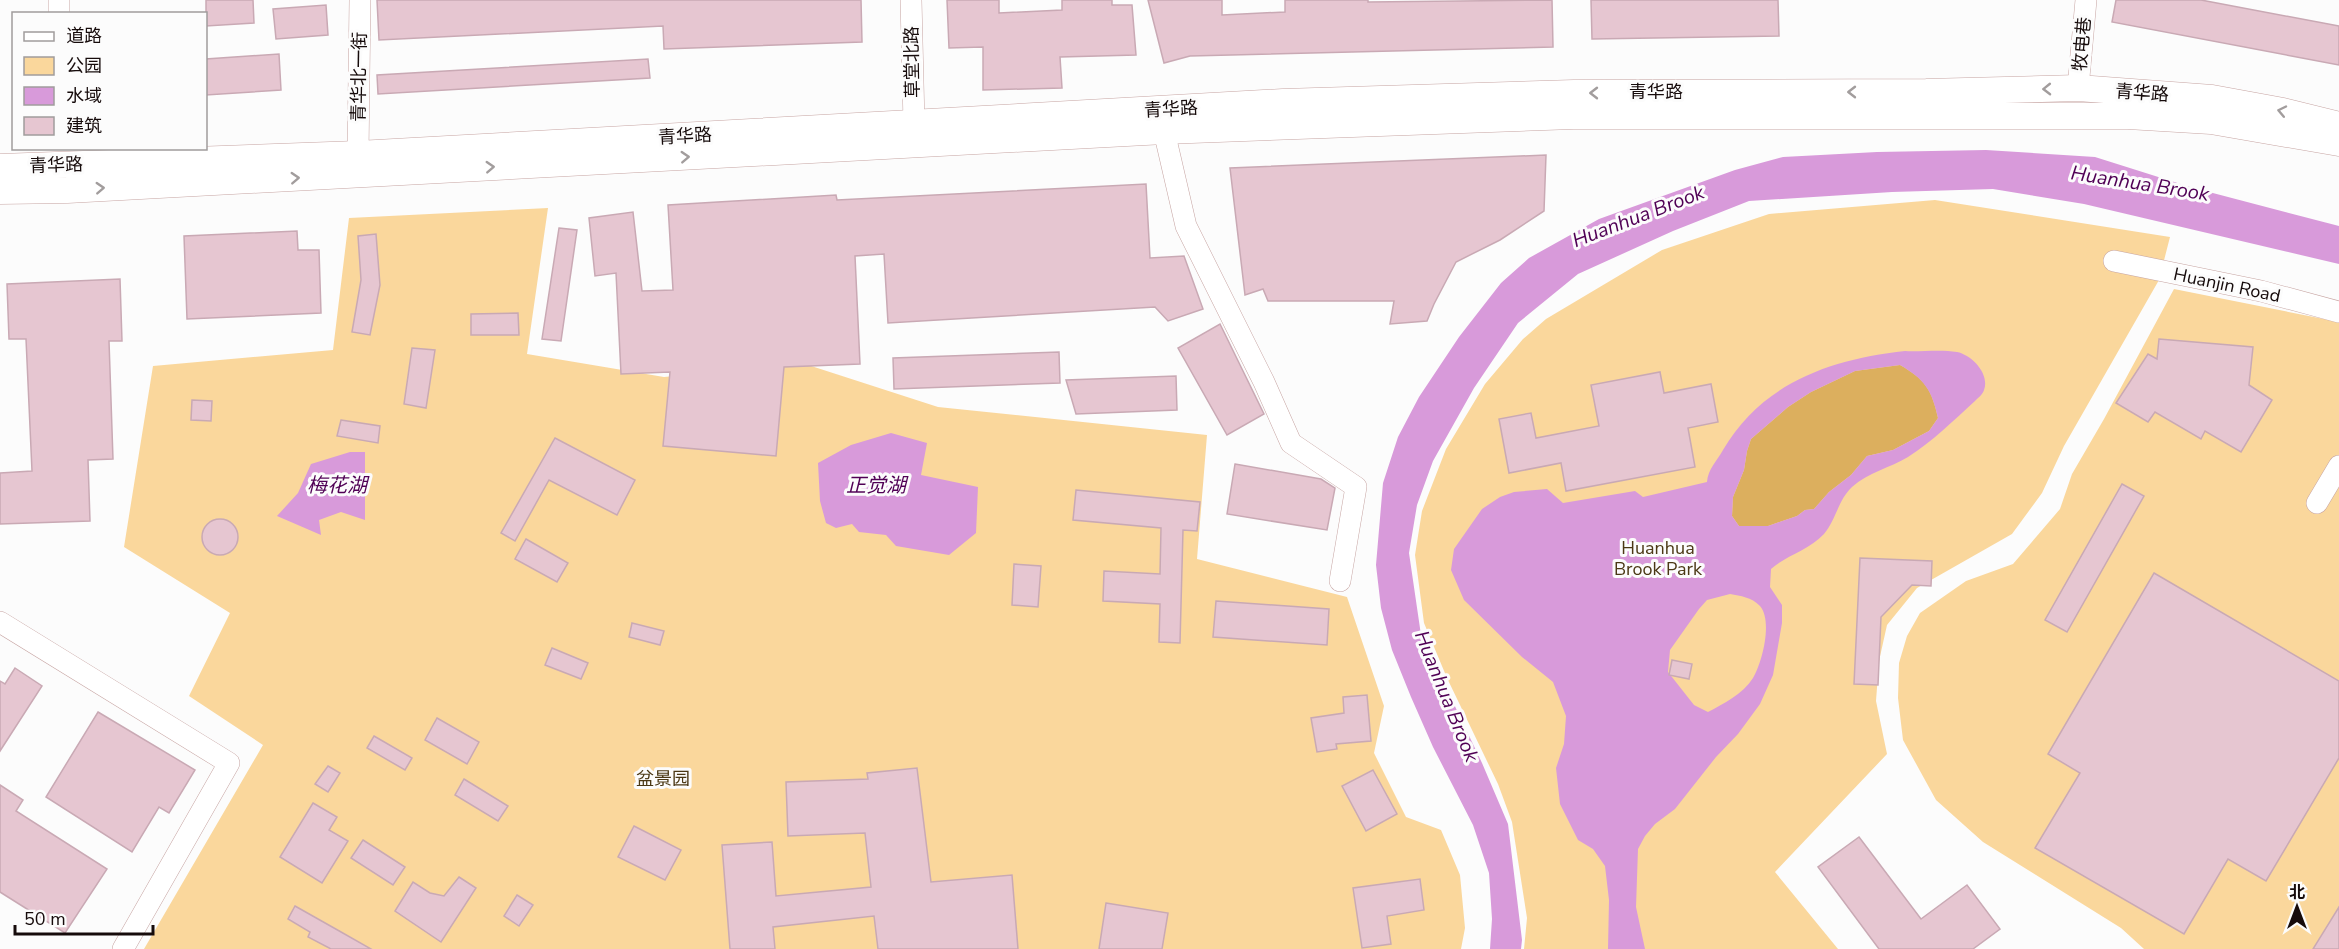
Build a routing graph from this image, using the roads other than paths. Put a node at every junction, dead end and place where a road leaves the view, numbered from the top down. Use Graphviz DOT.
graph roads {
  1 [pos="360,0"];
  2 [pos="911,0"];
  3 [pos="2086,0"];
  4 [pos="2078,88"];
  5 [pos="914,123"];
  6 [pos="2339,125"];
  7 [pos="1164,131"];
  8 [pos="2339,143"];
  9 [pos="358,154"];
  10 [pos="0,167"];
  11 [pos="65,168"];
  12 [pos="0,192"];
  13 [pos="2114,261"];
  14 [pos="2339,312"];
  15 [pos="2339,466"];
  16 [pos="2317,503"];
  17 [pos="1340,581"];
  18 [pos="0,622"];
  19 [pos="123,949"];
  1 -- 9 [label="street, 青华北一街"];
  2 -- 5 [label="street, 草堂北路"];
  3 -- 4 [label="street, 牧电巷"];
  4 -- 5 [label="main road, 青华路, one-way"];
  6 -- 4 [label="main road, 青华路, one-way"];
  5 -- 9 [label="main road, 青华路"];
  7 -- 8 [label="main road, 青华路"];
  11 -- 7 [label="main road, 青华路, one-way"];
  7 -- 17 [label="street"];
  9 -- 11 [label="main road, 青华路"];
  10 -- 11 [label="main road, 青华路"];
  11 -- 12 [label="main road, 青华路"];
  13 -- 14 [label="street, Huanjin Road"];
  15 -- 16 [label="street"];
  18 -- 19 [label="street"];
}
